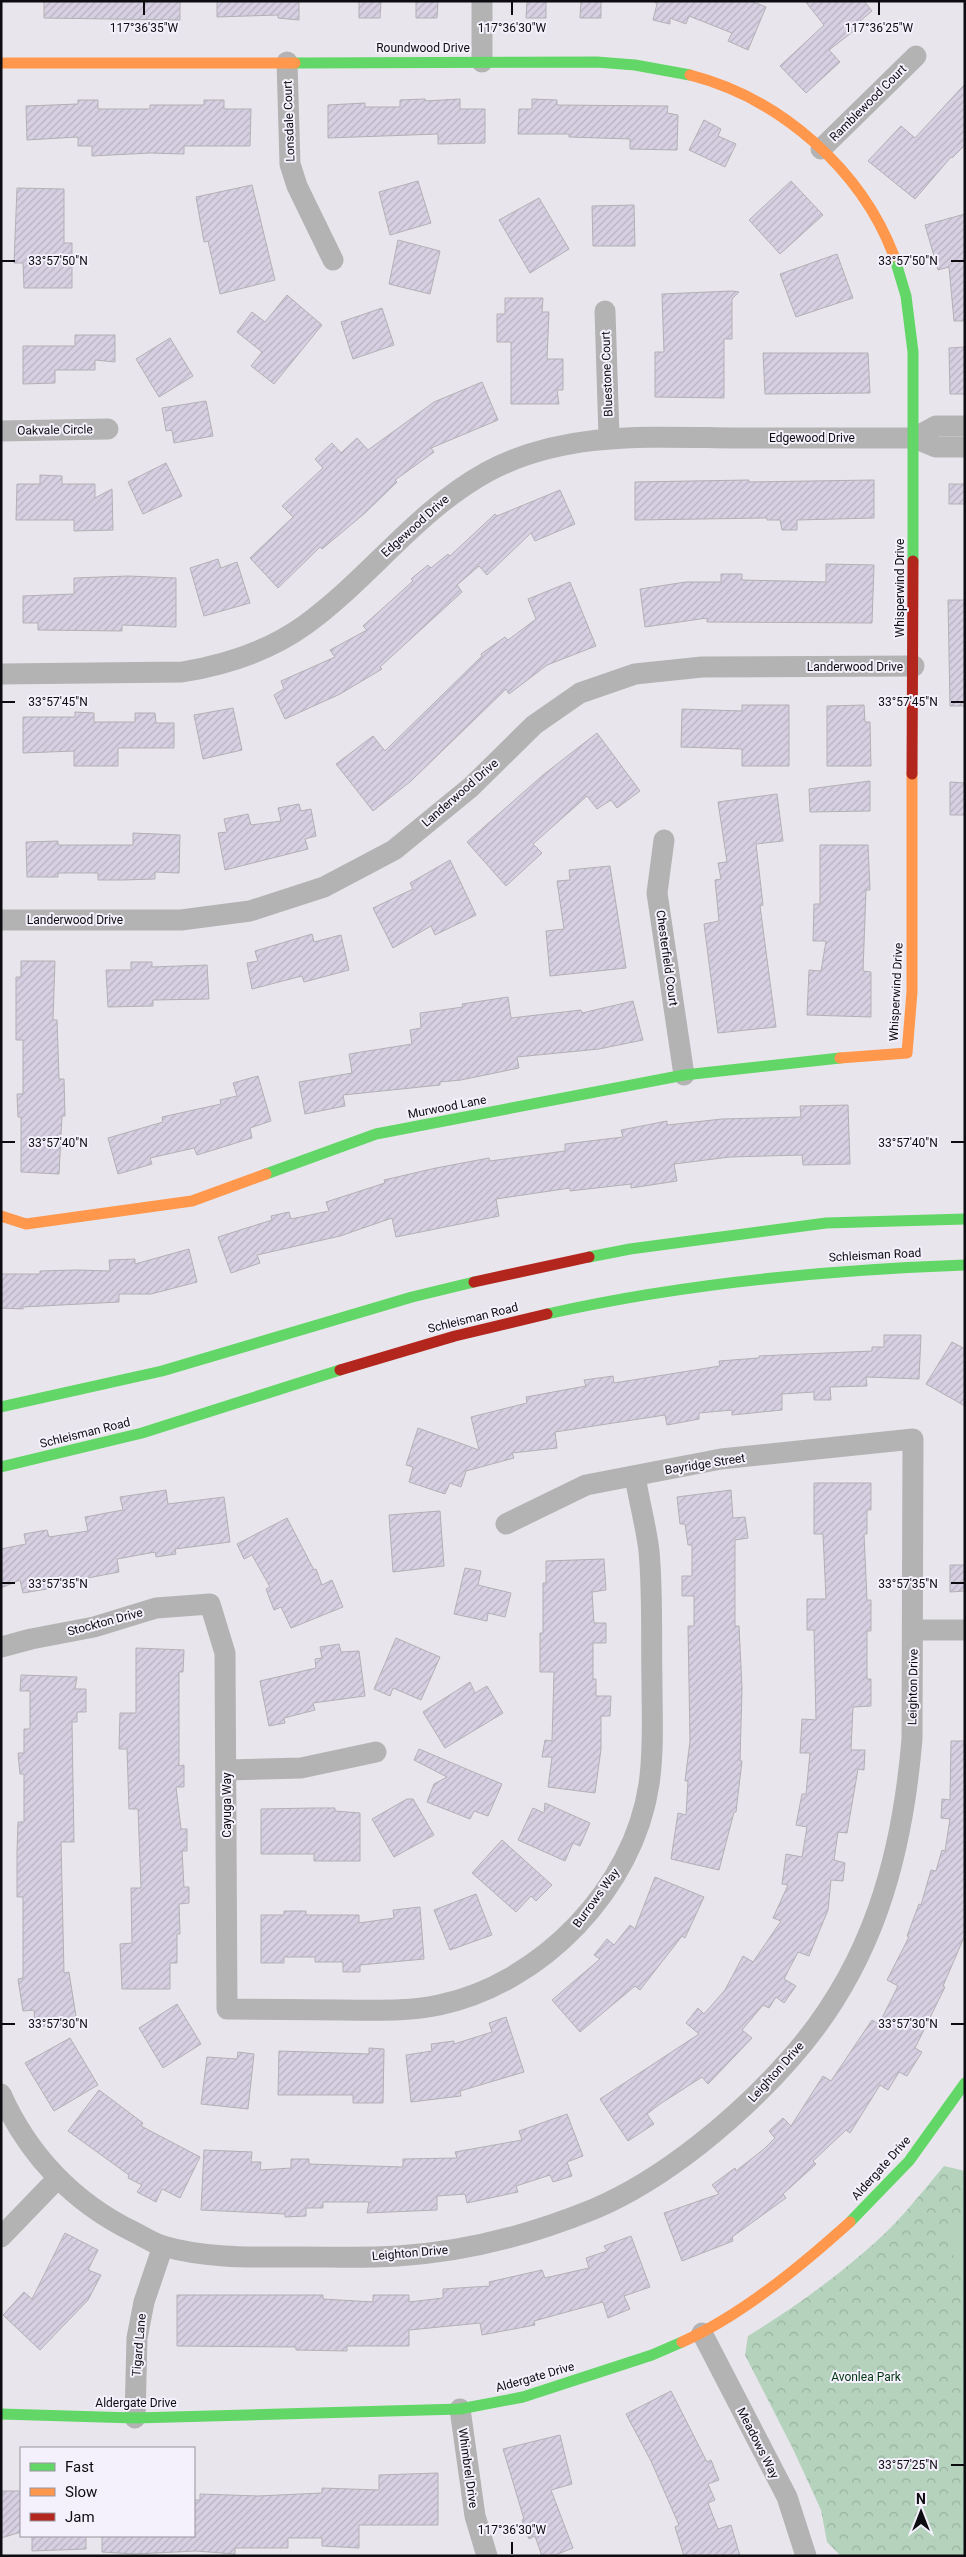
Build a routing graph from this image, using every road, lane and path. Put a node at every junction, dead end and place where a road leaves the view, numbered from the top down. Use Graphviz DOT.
graph roads {
  1 [pos="482,1"];
  2 [pos="916,56"];
  3 [pos="287,62"];
  4 [pos="482,62"];
  5 [pos="1,63"];
  6 [pos="821,149"];
  7 [pos="333,260"];
  8 [pos="605,311"];
  9 [pos="965,426"];
  10 [pos="108,429"];
  11 [pos="1,431"];
  12 [pos="609,437"];
  13 [pos="914,438"];
  14 [pos="965,447"];
  15 [pos="914,666"];
  16 [pos="1,674"];
  17 [pos="664,840"];
  18 [pos="1,920"];
  19 [pos="907,1053"];
  20 [pos="684,1075"];
  21 [pos="1,1216"];
  22 [pos="965,1219"];
  23 [pos="965,1265"];
  24 [pos="1,1407"];
  25 [pos="913,1439"];
  26 [pos="1,1467"];
  27 [pos="635,1476"];
  28 [pos="506,1524"];
  29 [pos="210,1604"];
  30 [pos="913,1630"];
  31 [pos="965,1630"];
  32 [pos="1,1648"];
  33 [pos="376,1752"];
  34 [pos="226,1770"];
  35 [pos="227,2009"];
  36 [pos="965,2083"];
  37 [pos="1,2094"];
  38 [pos="57,2179"];
  39 [pos="1,2237"];
  40 [pos="162,2246"];
  41 [pos="702,2333"];
  42 [pos="460,2410"];
  43 [pos="1,2414"];
  44 [pos="135,2418"];
  45 [pos="485,2555"];
  46 [pos="806,2556"];
  1 -- 4 [label="street"];
  2 -- 6 [label="street, Ramblewood Court"];
  3 -- 4 [label="street, Roundwood Drive"];
  3 -- 5 [label="street, Roundwood Drive"];
  3 -- 7 [label="street, Lonsdale Court"];
  4 -- 6 [label="street, Roundwood Drive"];
  6 -- 13 [label="street, Whisperwind Drive"];
  8 -- 12 [label="street, Bluestone Court"];
  9 -- 13 [label="street, Edgewood Drive"];
  10 -- 11 [label="street, Oakvale Circle"];
  12 -- 13 [label="street, Edgewood Drive"];
  12 -- 16 [label="street, Edgewood Drive"];
  13 -- 14 [label="street, Edgewood Drive"];
  13 -- 15 [label="street, Whisperwind Drive"];
  15 -- 18 [label="street, Landerwood Drive"];
  15 -- 19 [label="street, Whisperwind Drive"];
  17 -- 20 [label="street, Chesterfield Court"];
  19 -- 20 [label="street, Murwood Lane"];
  20 -- 21 [label="street, Murwood Lane"];
  22 -- 24 [label="street"];
  23 -- 26 [label="street, Schleisman Road"];
  25 -- 27 [label="street, Bayridge Street"];
  25 -- 30 [label="street, Leighton Drive"];
  27 -- 28 [label="street, Bayridge Street"];
  27 -- 35 [label="street, Burrows Way"];
  29 -- 32 [label="street, Stockton Drive"];
  29 -- 34 [label="street, Cayuga Way"];
  30 -- 31 [label="street"];
  30 -- 40 [label="street, Leighton Drive"];
  33 -- 34 [label="street"];
  34 -- 35 [label="street, Cayuga Way"];
  36 -- 41 [label="street, Aldergate Drive"];
  37 -- 38 [label="street"];
  38 -- 39 [label="street"];
  38 -- 40 [label="street"];
  40 -- 44 [label="street, Tigard Lane"];
  41 -- 42 [label="street, Aldergate Drive"];
  41 -- 46 [label="street, Meadows Way"];
  42 -- 44 [label="street, Aldergate Drive"];
  42 -- 45 [label="street, Whimbrel Drive"];
  43 -- 44 [label="street, Aldergate Drive"];
}
